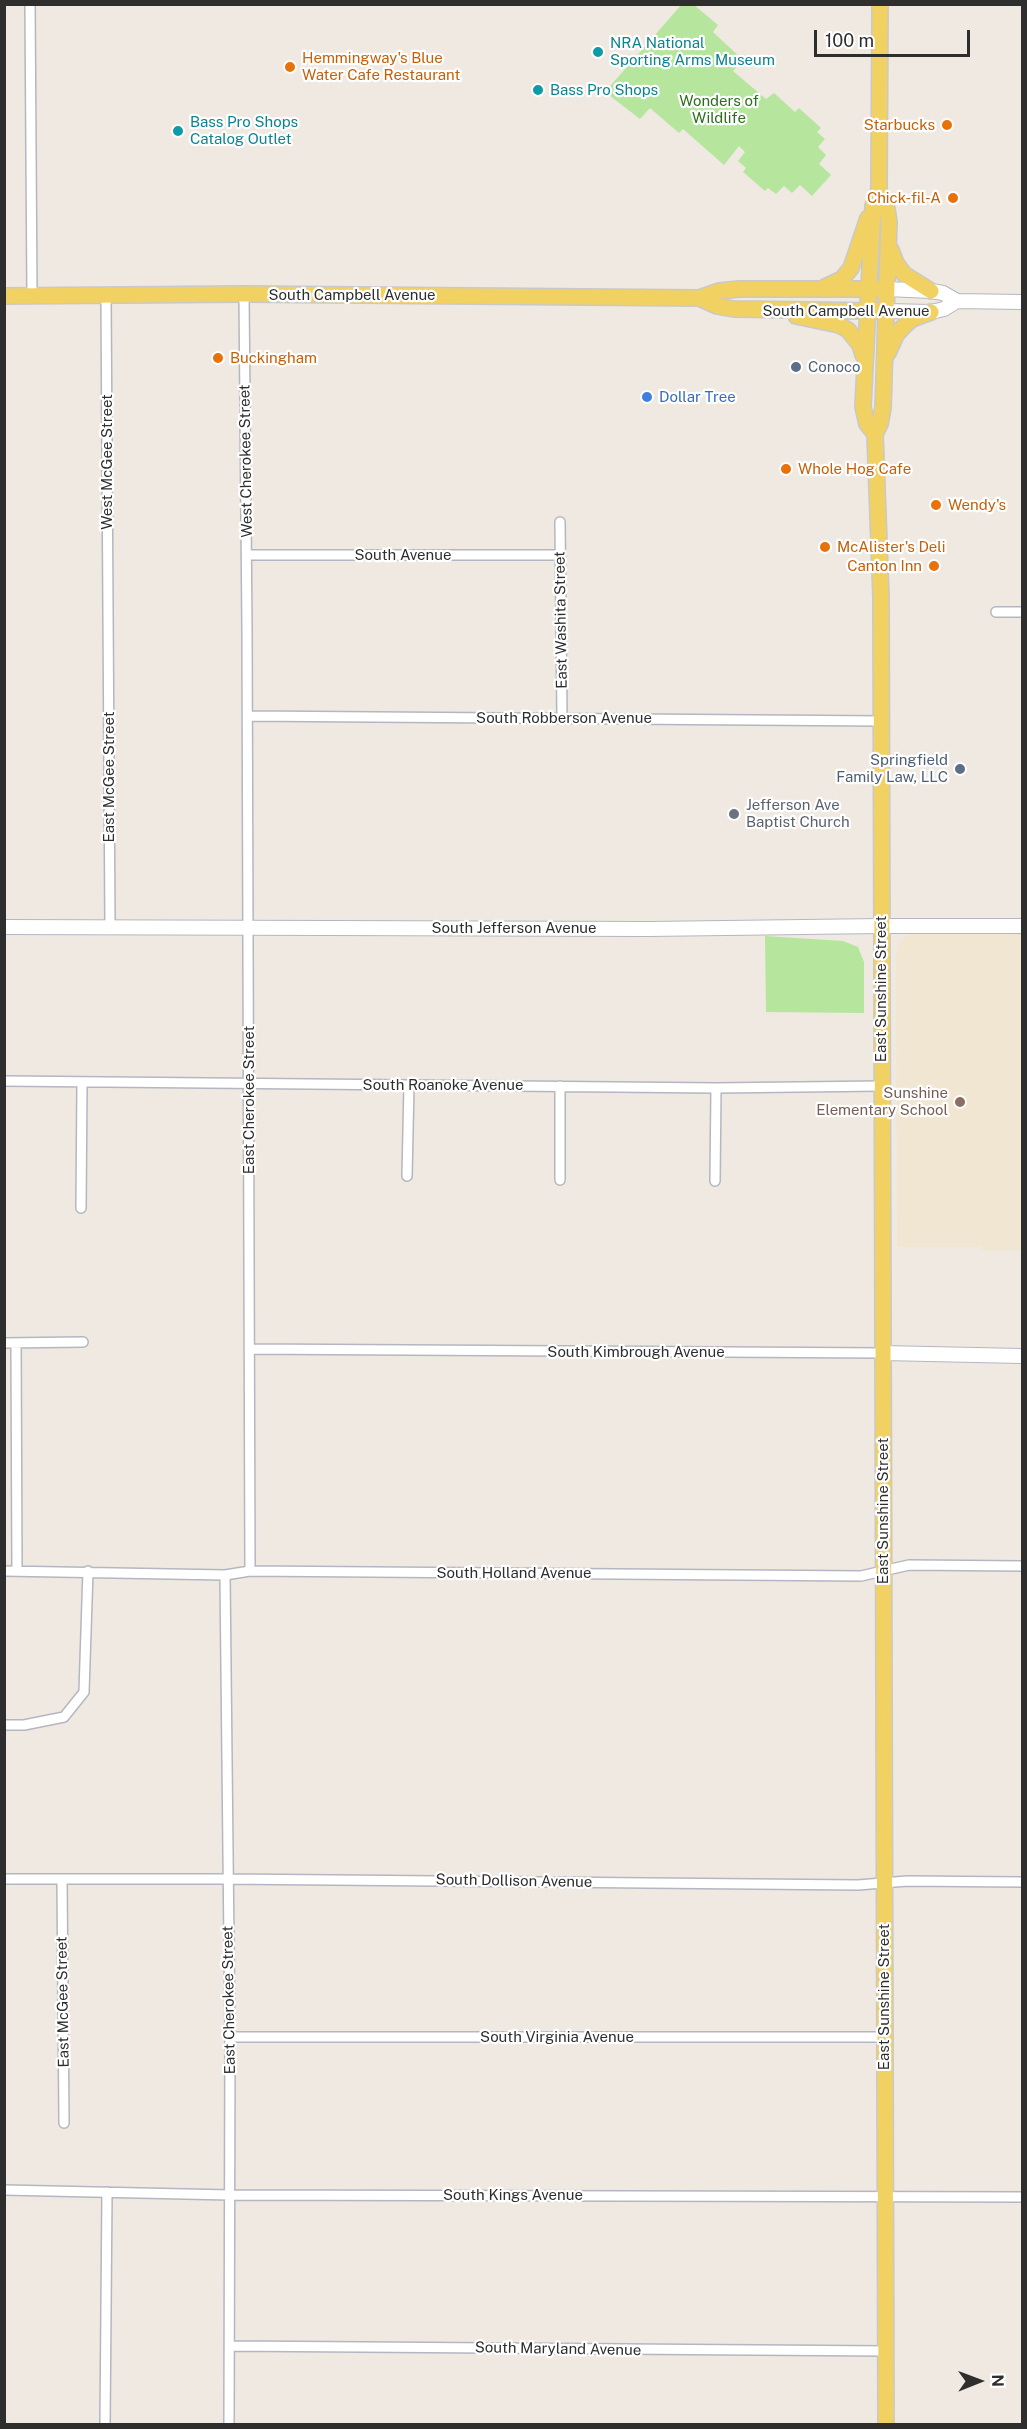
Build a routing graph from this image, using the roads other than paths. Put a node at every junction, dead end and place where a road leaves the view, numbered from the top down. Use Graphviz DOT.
graph roads {
  1 [pos="30,4"];
  2 [pos="880,4"];
  3 [pos="879,190"];
  4 [pos="873,206"];
  5 [pos="889,239"];
  6 [pos="814,289"];
  7 [pos="868,289"];
  8 [pos="887,289"];
  9 [pos="932,291"];
  10 [pos="244,294"];
  11 [pos="4,296"];
  12 [pos="32,296"];
  13 [pos="106,296"];
  14 [pos="699,298"];
  15 [pos="957,301"];
  16 [pos="1023,302"];
  17 [pos="868,310"];
  18 [pos="782,311"];
  19 [pos="886,311"];
  20 [pos="931,312"];
  21 [pos="865,364"];
  22 [pos="885,364"];
  23 [pos="875,434"];
  24 [pos="560,522"];
  25 [pos="247,555"];
  26 [pos="560,555"];
  27 [pos="996,612"];
  28 [pos="1023,612"];
  29 [pos="108,627"];
  30 [pos="247,629"];
  31 [pos="248,716"];
  32 [pos="562,718"];
  33 [pos="880,721"];
  34 [pos="110,926"];
  35 [pos="881,926"];
  36 [pos="1023,926"];
  37 [pos="4,927"];
  38 [pos="248,927"];
  39 [pos="4,1081"];
  40 [pos="82,1083"];
  41 [pos="249,1084"];
  42 [pos="409,1085"];
  43 [pos="560,1086"];
  44 [pos="881,1086"];
  45 [pos="716,1088"];
  46 [pos="407,1176"];
  47 [pos="560,1180"];
  48 [pos="715,1181"];
  49 [pos="81,1208"];
  50 [pos="83,1342"];
  51 [pos="4,1343"];
  52 [pos="16,1343"];
  53 [pos="249,1349"];
  54 [pos="882,1353"];
  55 [pos="1023,1356"];
  56 [pos="1023,1566"];
  57 [pos="4,1571"];
  58 [pos="17,1571"];
  59 [pos="88,1571"];
  60 [pos="250,1571"];
  61 [pos="883,1571"];
  62 [pos="225,1575"];
  63 [pos="4,1725"];
  64 [pos="4,1879"];
  65 [pos="227,1879"];
  66 [pos="62,1880"];
  67 [pos="1023,1882"];
  68 [pos="884,1883"];
  69 [pos="230,2037"];
  70 [pos="884,2037"];
  71 [pos="64,2123"];
  72 [pos="4,2190"];
  73 [pos="107,2192"];
  74 [pos="230,2194"];
  75 [pos="885,2196"];
  76 [pos="1023,2197"];
  77 [pos="230,2346"];
  78 [pos="886,2351"];
  79 [pos="105,2424"];
  80 [pos="229,2424"];
  81 [pos="886,2424"];
  1 -- 12 [label="street"];
  2 -- 3 [label="main road"];
  3 -- 4 [label="main road"];
  3 -- 5 [label="main road"];
  4 -- 6 [label="main road"];
  4 -- 7 [label="main road"];
  5 -- 8 [label="main road"];
  5 -- 9 [label="main road"];
  6 -- 7 [label="main road, South Campbell Avenue"];
  6 -- 14 [label="main road, South Campbell Avenue"];
  7 -- 8 [label="main road, South Campbell Avenue"];
  7 -- 17 [label="main road"];
  8 -- 9 [label="street, South Campbell Avenue"];
  8 -- 19 [label="main road"];
  9 -- 15 [label="street, South Campbell Avenue"];
  10 -- 13 [label="main road, South Campbell Avenue"];
  10 -- 14 [label="main road, South Campbell Avenue"];
  10 -- 25 [label="street, West Cherokee Street"];
  11 -- 12 [label="main road, South Campbell Avenue"];
  12 -- 13 [label="main road, South Campbell Avenue"];
  13 -- 29 [label="street, West McGee Street"];
  14 -- 18 [label="main road, South Campbell Avenue"];
  15 -- 16 [label="street, South Campbell Avenue"];
  15 -- 20 [label="street, South Campbell Avenue"];
  17 -- 18 [label="main road, South Campbell Avenue"];
  17 -- 19 [label="main road, South Campbell Avenue"];
  17 -- 21 [label="main road"];
  18 -- 21 [label="main road"];
  19 -- 20 [label="street, South Campbell Avenue"];
  19 -- 22 [label="main road"];
  20 -- 22 [label="main road"];
  21 -- 23 [label="main road"];
  22 -- 23 [label="main road"];
  23 -- 33 [label="main road, East Sunshine Street"];
  24 -- 26 [label="street, East Washita Street"];
  25 -- 26 [label="street, South Avenue"];
  25 -- 30 [label="street, West Cherokee Street"];
  26 -- 32 [label="street, East Washita Street"];
  27 -- 28 [label="street"];
  29 -- 34 [label="street, East McGee Street"];
  30 -- 31 [label="street, East Cherokee Street"];
  31 -- 32 [label="street, South Robberson Avenue"];
  31 -- 38 [label="street, East Cherokee Street"];
  32 -- 33 [label="street, South Robberson Avenue"];
  33 -- 35 [label="main road, East Sunshine Street"];
  34 -- 37 [label="street, South Jefferson Avenue"];
  34 -- 38 [label="street, South Jefferson Avenue"];
  35 -- 36 [label="street, South Jefferson Avenue"];
  35 -- 38 [label="street, South Jefferson Avenue"];
  35 -- 44 [label="main road, East Sunshine Street"];
  38 -- 41 [label="street, East Cherokee Street"];
  39 -- 40 [label="street, South Roanoke Avenue"];
  40 -- 41 [label="street, South Roanoke Avenue"];
  40 -- 49 [label="street"];
  41 -- 42 [label="street, South Roanoke Avenue"];
  41 -- 53 [label="street, East Cherokee Street"];
  42 -- 43 [label="street, South Roanoke Avenue"];
  42 -- 46 [label="street"];
  43 -- 45 [label="street, South Roanoke Avenue"];
  43 -- 47 [label="street"];
  44 -- 45 [label="street, South Roanoke Avenue"];
  44 -- 54 [label="main road, East Sunshine Street"];
  45 -- 48 [label="street"];
  50 -- 52 [label="street"];
  51 -- 52 [label="street"];
  52 -- 58 [label="street"];
  53 -- 54 [label="street, South Kimbrough Avenue"];
  53 -- 60 [label="street, East Cherokee Street"];
  54 -- 55 [label="street, South Kimbrough Avenue"];
  54 -- 61 [label="main road, East Sunshine Street"];
  56 -- 61 [label="street, South Holland Avenue"];
  57 -- 58 [label="street, South Holland Avenue"];
  58 -- 59 [label="street, South Holland Avenue"];
  59 -- 62 [label="street, South Holland Avenue"];
  59 -- 63 [label="street"];
  60 -- 61 [label="street, South Holland Avenue"];
  60 -- 62 [label="street, South Holland Avenue"];
  61 -- 68 [label="main road, East Sunshine Street"];
  62 -- 65 [label="street, East Cherokee Street"];
  64 -- 66 [label="street, South Dollison Avenue"];
  65 -- 66 [label="street, South Dollison Avenue"];
  65 -- 68 [label="street, South Dollison Avenue"];
  65 -- 69 [label="street, East Cherokee Street"];
  66 -- 71 [label="street, East McGee Street"];
  67 -- 68 [label="street, South Dollison Avenue"];
  68 -- 70 [label="main road, East Sunshine Street"];
  69 -- 70 [label="street, South Virginia Avenue"];
  69 -- 74 [label="street, East Cherokee Street"];
  70 -- 75 [label="main road, East Sunshine Street"];
  72 -- 73 [label="street, South Kings Avenue"];
  73 -- 74 [label="street, South Kings Avenue"];
  73 -- 79 [label="street"];
  74 -- 75 [label="street, South Kings Avenue"];
  74 -- 77 [label="street, East Cherokee Street"];
  75 -- 76 [label="street, South Kings Avenue"];
  75 -- 78 [label="main road, East Sunshine Street"];
  77 -- 78 [label="street, South Maryland Avenue"];
  77 -- 80 [label="street, East Cherokee Street"];
  78 -- 81 [label="main road, East Sunshine Street"];
}
